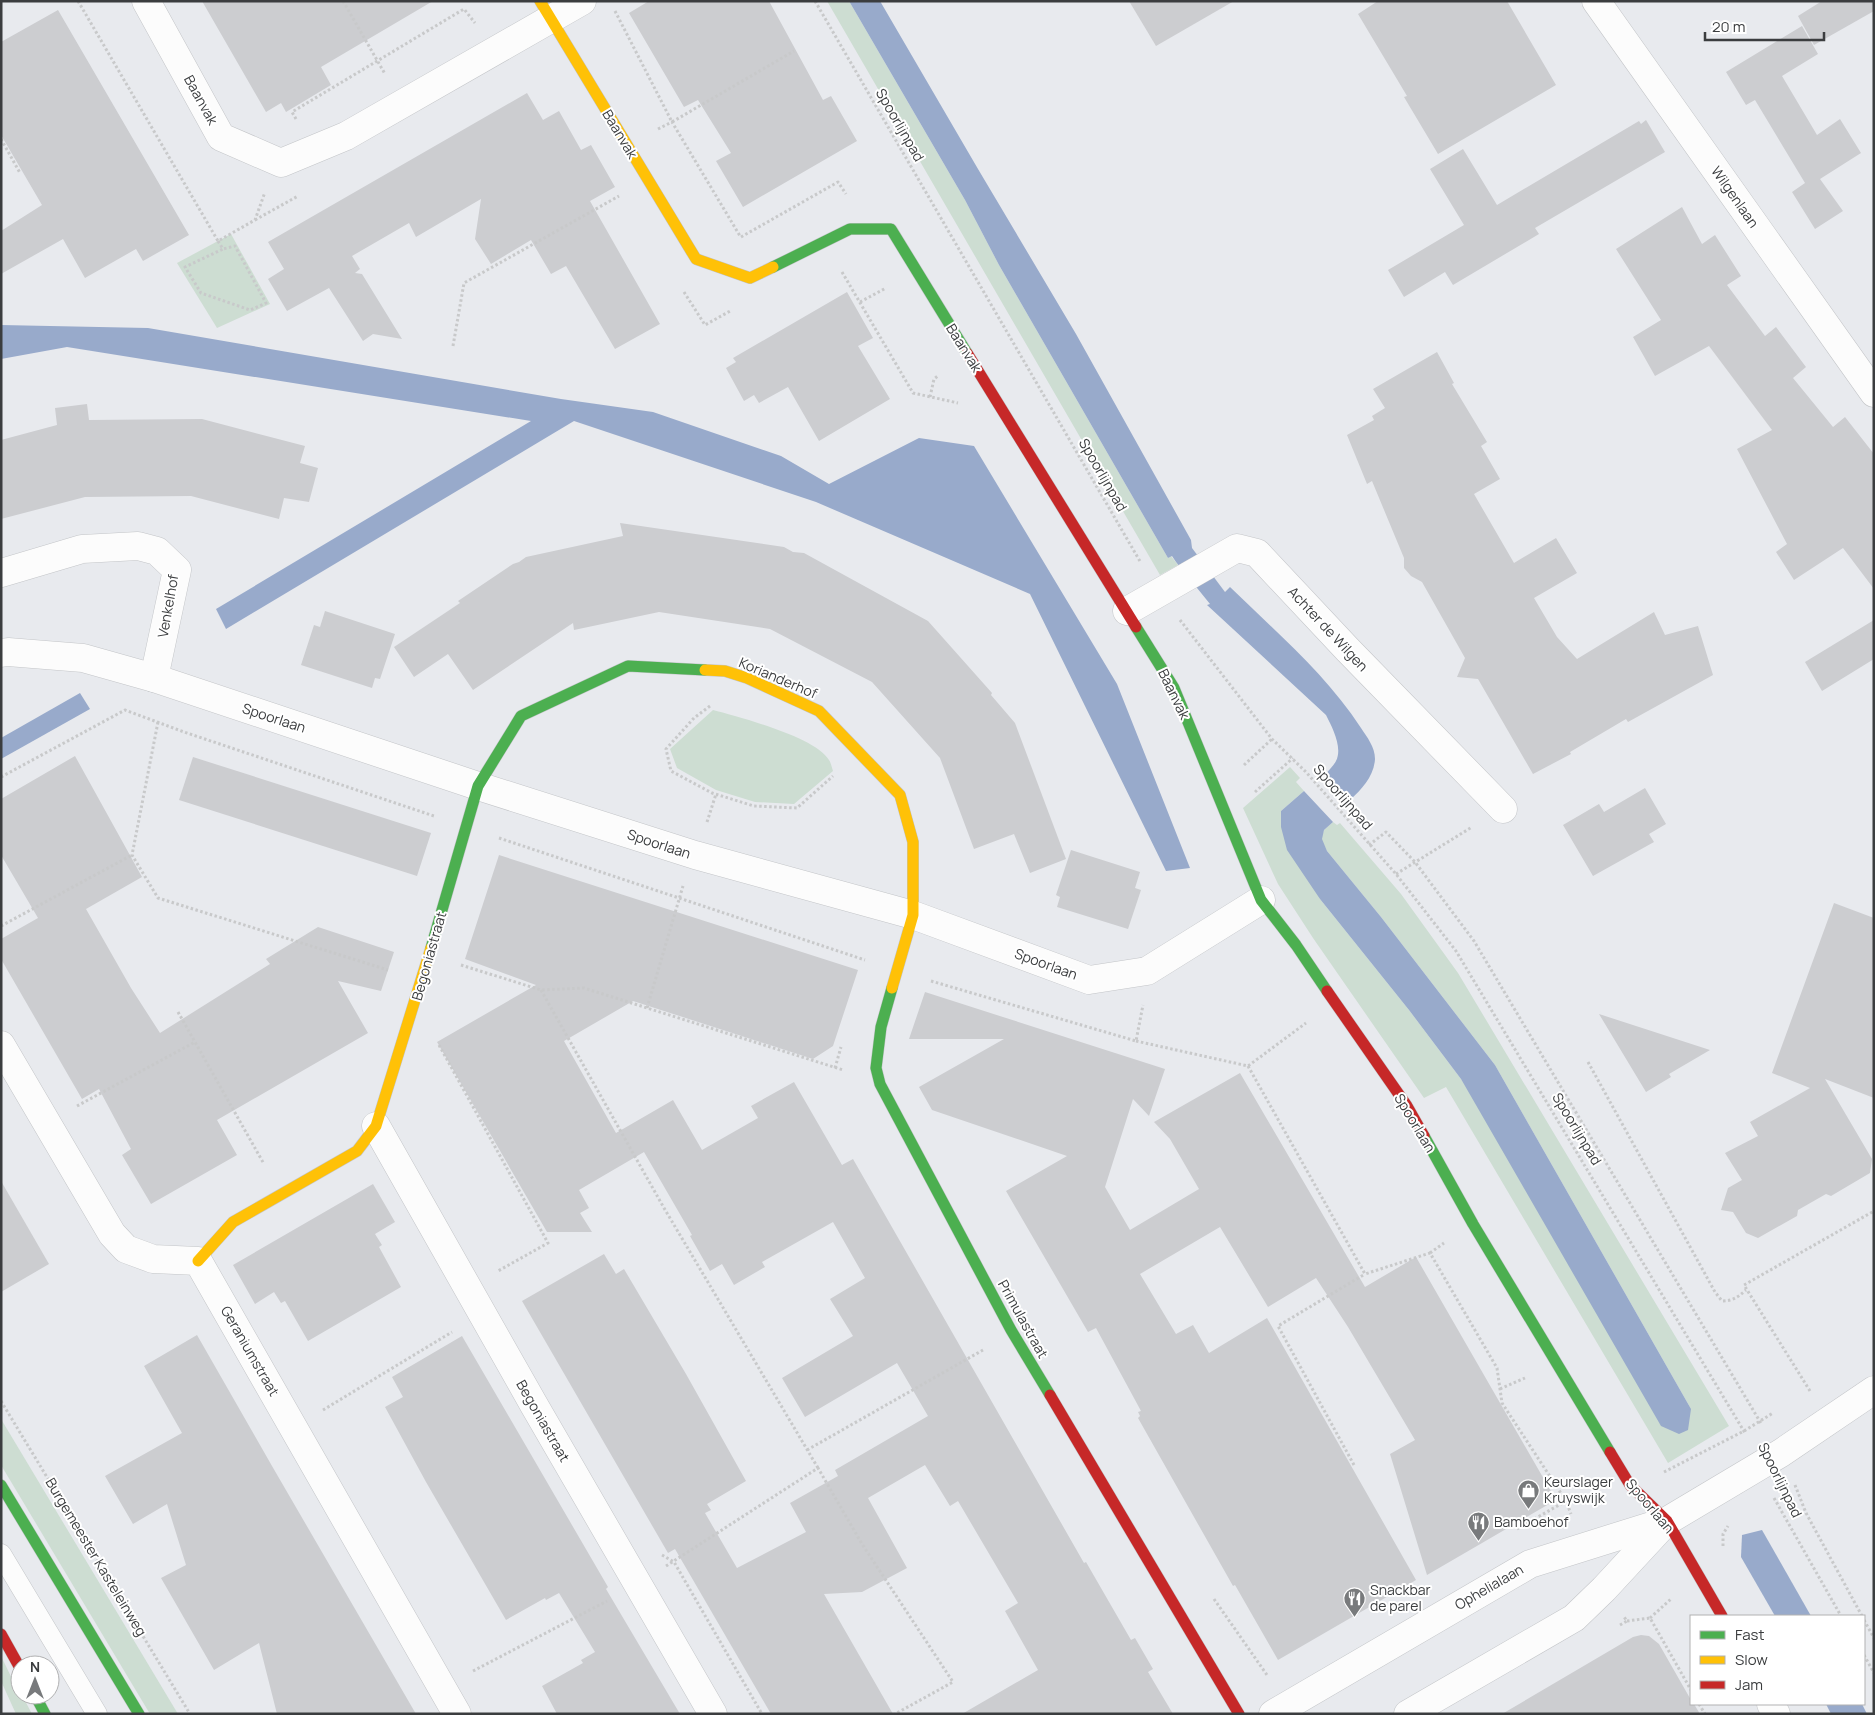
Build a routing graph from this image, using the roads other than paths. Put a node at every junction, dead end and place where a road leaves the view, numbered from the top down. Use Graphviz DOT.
graph roads {
  1 [pos="146,1"];
  2 [pos="582,1"];
  3 [pos="1596,1"];
  4 [pos="545,10"];
  5 [pos="1874,393"];
  6 [pos="1,573"];
  7 [pos="1127,611"];
  8 [pos="1,653"];
  9 [pos="154,678"];
  10 [pos="478,786"];
  11 [pos="1503,809"];
  12 [pos="1261,900"];
  13 [pos="913,915"];
  14 [pos="1,1045"];
  15 [pos="376,1126"];
  16 [pos="198,1261"];
  17 [pos="1874,1390"];
  18 [pos="1,1485"];
  19 [pos="1667,1521"];
  20 [pos="1,1554"];
  21 [pos="1721,1615"];
  22 [pos="1,1634"];
  23 [pos="13,1655"];
  24 [pos="97,1714"];
  25 [pos="140,1714"];
  26 [pos="457,1714"];
  27 [pos="713,1714"];
  28 [pos="1239,1714"];
  29 [pos="1273,1714"];
  30 [pos="1408,1714"];
  1 -- 4 [label="street, Baanvak"];
  2 -- 4 [label="street"];
  3 -- 5 [label="street, Wilgenlaan"];
  4 -- 7 [label="street, Baanvak"];
  6 -- 9 [label="street, Venkelhof"];
  7 -- 11 [label="street, Achter de Wilgen"];
  7 -- 12 [label="street, Baanvak"];
  8 -- 9 [label="street, Spoorlaan"];
  9 -- 10 [label="street, Spoorlaan"];
  10 -- 13 [label="street, Spoorlaan"];
  10 -- 13 [label="street, Korianderhof"];
  10 -- 15 [label="street, Begoniastraat"];
  12 -- 13 [label="street, Spoorlaan"];
  12 -- 19 [label="street, Spoorlaan"];
  13 -- 28 [label="street, Primulastraat"];
  14 -- 16 [label="street"];
  15 -- 16 [label="street, Begoniastraat"];
  15 -- 27 [label="street, Begoniastraat"];
  16 -- 26 [label="street, Geraniumstraat"];
  17 -- 19 [label="street, Ophelialaan"];
  18 -- 25 [label="street"];
  19 -- 21 [label="street, Spoorlaan"];
  19 -- 29 [label="street, Ophelialaan"];
  19 -- 30 [label="street, Ophelialaan"];
  20 -- 24 [label="lane"];
  22 -- 23 [label="street"];
}
